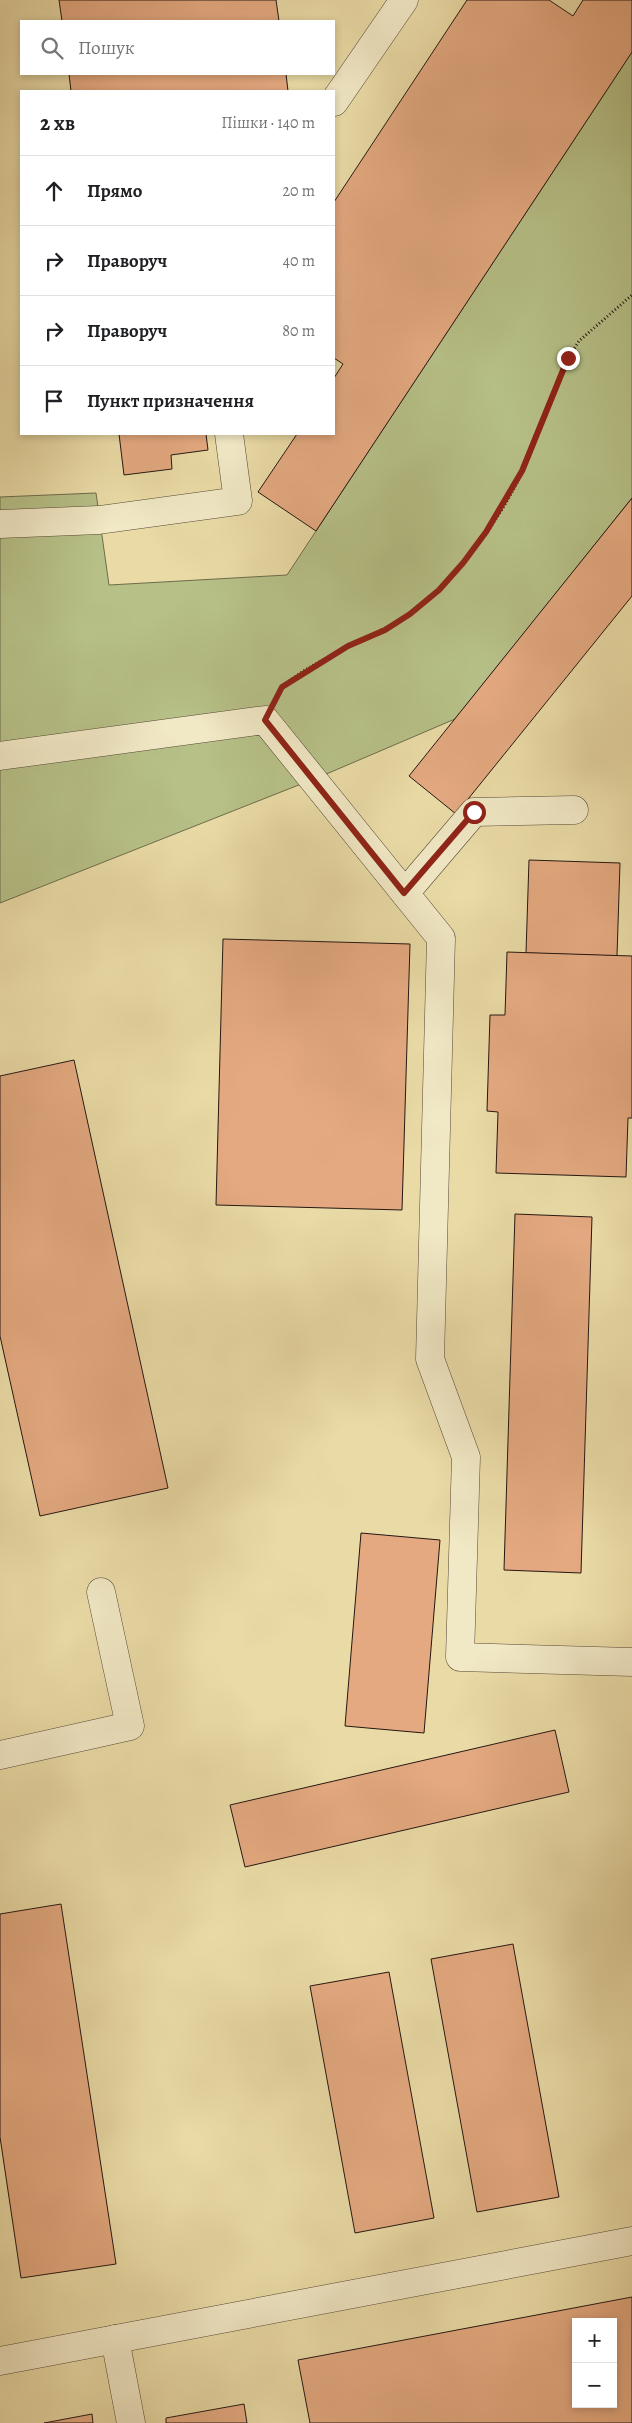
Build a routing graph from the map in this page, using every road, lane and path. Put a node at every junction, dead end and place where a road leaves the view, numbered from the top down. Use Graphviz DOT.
graph roads {
  1 [pos="404,0"];
  2 [pos="335,101"];
  3 [pos="632,295"];
  4 [pos="229,435"];
  5 [pos="0,524"];
  6 [pos="265,720"];
  7 [pos="0,756"];
  8 [pos="574,810"];
  9 [pos="404,893"];
  10 [pos="101,1592"];
  11 [pos="632,1662"];
  12 [pos="0,1755"];
  13 [pos="632,2241"];
  14 [pos="115,2339"];
  15 [pos="0,2360"];
  16 [pos="131,2423"];
  1 -- 2 [label="lane"];
  3 -- 6 [label="path"];
  4 -- 5 [label="lane"];
  6 -- 7 [label="lane"];
  6 -- 9 [label="lane"];
  8 -- 9 [label="lane"];
  9 -- 11 [label="lane"];
  10 -- 12 [label="lane"];
  13 -- 14 [label="lane"];
  14 -- 15 [label="lane"];
  14 -- 16 [label="lane"];
}
